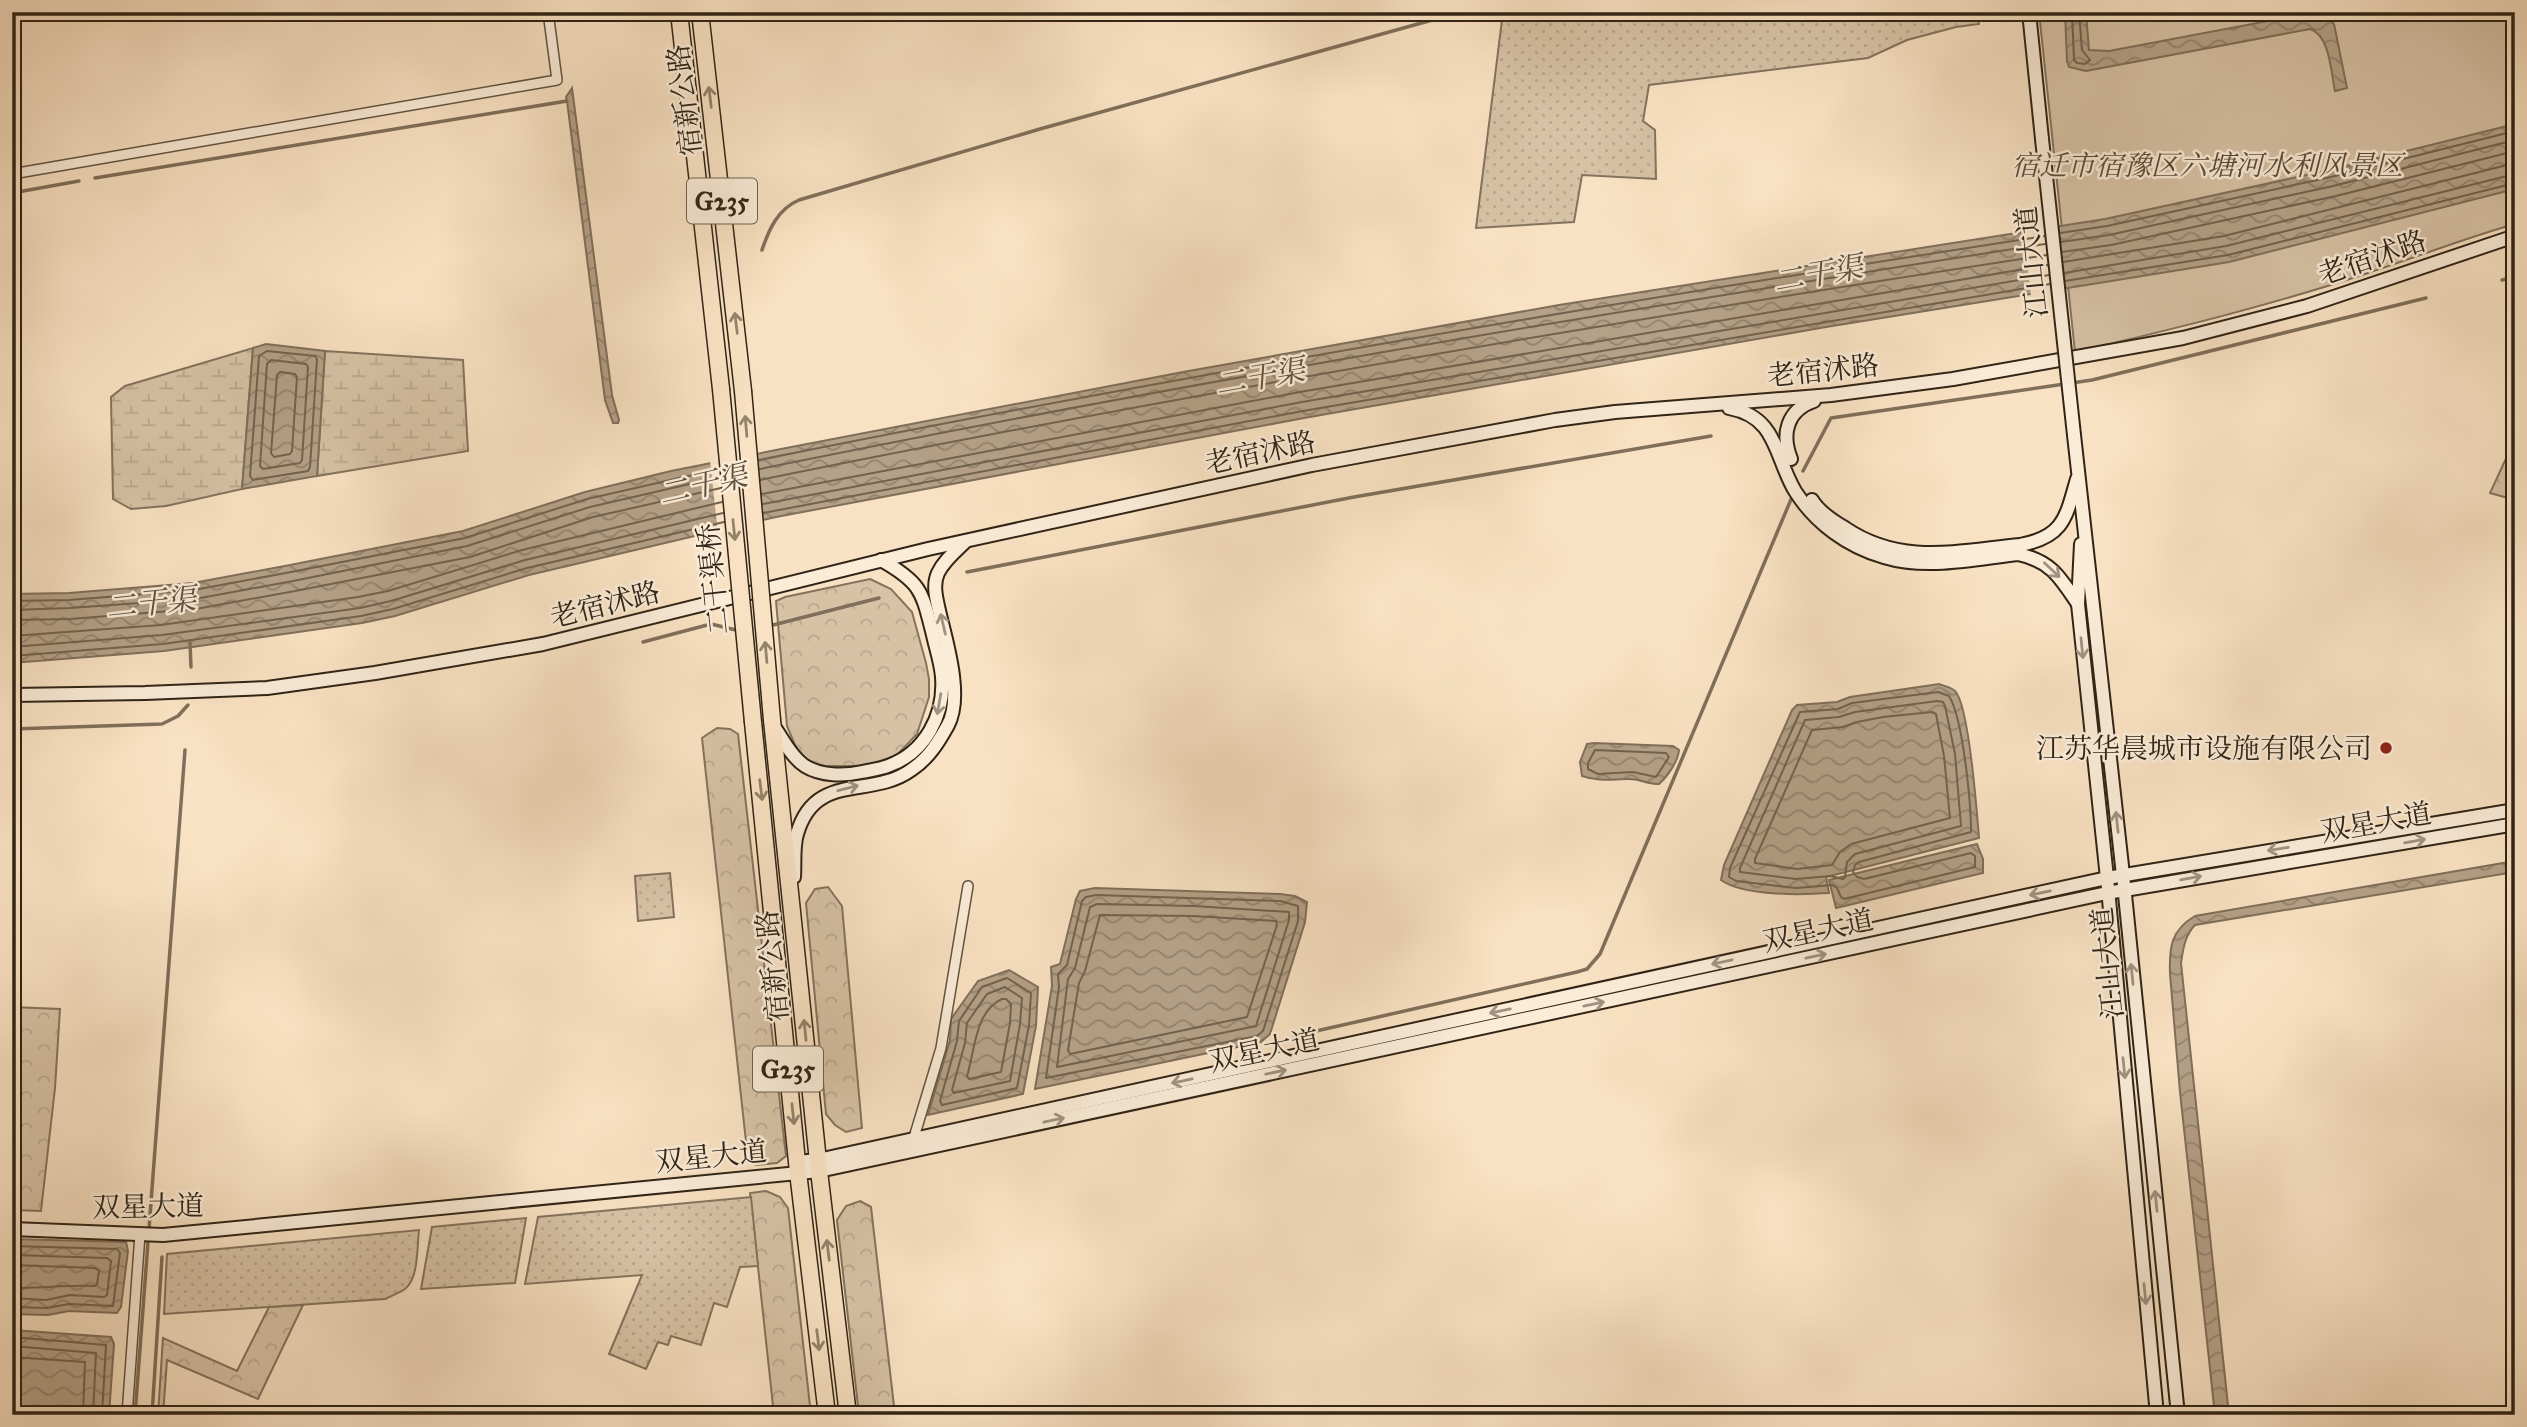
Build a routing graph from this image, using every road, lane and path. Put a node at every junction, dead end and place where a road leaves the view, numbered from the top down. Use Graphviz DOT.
graph roads {
  1 [pos="548,12"];
  2 [pos="680,12"];
  3 [pos="700,12"];
  4 [pos="2029,12"];
  5 [pos="12,174"];
  6 [pos="2515,236"];
  7 [pos="721,389"];
  8 [pos="743,391"];
  9 [pos="1831,395"];
  10 [pos="1748,402"];
  11 [pos="1694,404"];
  12 [pos="1786,446"];
  13 [pos="2079,471"];
  14 [pos="2084,506"];
  15 [pos="968,540"];
  16 [pos="881,561"];
  17 [pos="2078,604"];
  18 [pos="12,695"];
  19 [pos="753,722"];
  20 [pos="772,722"];
  21 [pos="2515,810"];
  22 [pos="2515,824"];
  23 [pos="2123,875"];
  24 [pos="2106,878"];
  25 [pos="968,886"];
  26 [pos="2124,890"];
  27 [pos="2107,893"];
  28 [pos="792,902"];
  29 [pos="911,1145"];
  30 [pos="819,1166"];
  31 [pos="798,1167"];
  32 [pos="12,1229"];
  33 [pos="145,1234"];
  34 [pos="127,1415"];
  35 [pos="827,1415"];
  36 [pos="848,1415"];
  37 [pos="2157,1415"];
  38 [pos="2178,1415"];
  1 -- 5 [label="street"];
  2 -- 7 [label="highway, 宿新公路 / G235"];
  8 -- 3 [label="highway, 宿新公路 / G235, one-way"];
  4 -- 13 [label="main road, 江山大道, bridge"];
  6 -- 9 [label="main road, 老宿沭路"];
  7 -- 19 [label="highway, 二干渠桥 / G235, one-way, bridge"];
  20 -- 8 [label="highway, 二干渠桥 / G235, one-way, bridge"];
  9 -- 10 [label="main road, 老宿沭路"];
  9 -- 12 [label="main road"];
  10 -- 11 [label="main road, 老宿沭路"];
  10 -- 12 [label="main road"];
  11 -- 15 [label="main road, 老宿沭路"];
  11 -- 17 [label="main road, one-way"];
  12 -- 13 [label="main road"];
  13 -- 14 [label="main road, 江山大道"];
  14 -- 17 [label="main road, 江山大道"];
  23 -- 14 [label="main road, 江山大道, one-way"];
  15 -- 16 [label="main road, 老宿沭路"];
  28 -- 15 [label="main road, one-way"];
  16 -- 18 [label="main road, 老宿沭路"];
  16 -- 20 [label="main road, one-way"];
  17 -- 24 [label="main road, 江山大道, one-way"];
  19 -- 31 [label="highway, 宿新公路 / G235, one-way"];
  20 -- 28 [label="highway, 宿新公路 / G235"];
  21 -- 23 [label="main road, 双星大道, one-way"];
  26 -- 22 [label="main road, 双星大道, one-way"];
  23 -- 24 [label="main road, 双星大道"];
  23 -- 26 [label="main road, 江山大道"];
  24 -- 27 [label="main road, 江山大道"];
  24 -- 29 [label="main road, 双星大道, one-way"];
  25 -- 29 [label="street"];
  26 -- 27 [label="main road, 双星大道"];
  38 -- 26 [label="main road, 江山大道, one-way"];
  29 -- 27 [label="main road, 双星大道, one-way"];
  27 -- 37 [label="main road, 江山大道, one-way"];
  30 -- 28 [label="highway, 宿新公路 / G235, one-way"];
  29 -- 30 [label="main road, 双星大道"];
  30 -- 31 [label="main road, 双星大道"];
  36 -- 30 [label="highway, 宿新公路 / G235, one-way"];
  31 -- 33 [label="main road, 双星大道"];
  31 -- 35 [label="highway, 宿新公路 / G235, one-way"];
  32 -- 33 [label="main road, 双星大道"];
  33 -- 34 [label="street"];
}
